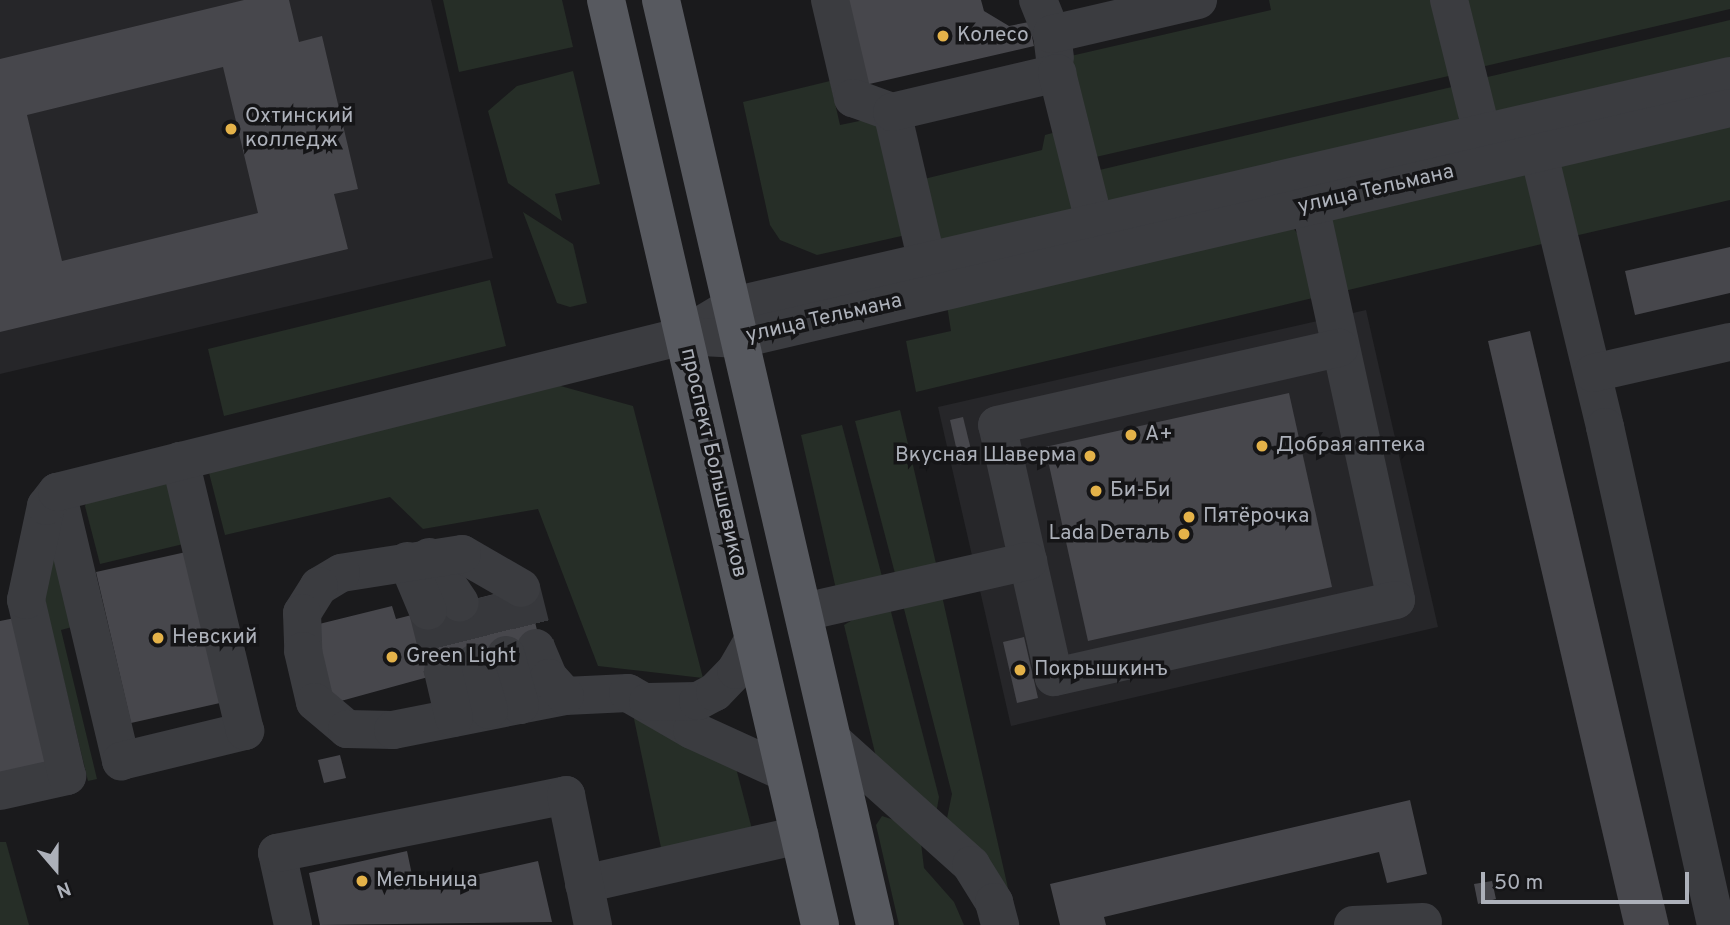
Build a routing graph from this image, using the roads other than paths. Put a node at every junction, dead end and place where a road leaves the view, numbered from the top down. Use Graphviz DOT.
graph roads {
  1 [pos="606,0"];
  2 [pos="661,0"];
  3 [pos="830,0"];
  4 [pos="1198,0"];
  5 [pos="1449,0"];
  6 [pos="1045,17"];
  7 [pos="1057,73"];
  8 [pos="1730,76"];
  9 [pos="1730,108"];
  10 [pos="892,112"];
  11 [pos="1534,138"];
  12 [pos="1486,149"];
  13 [pos="1310,205"];
  14 [pos="1098,239"];
  15 [pos="927,262"];
  16 [pos="736,323"];
  17 [pos="683,336"];
  18 [pos="1730,342"];
  19 [pos="1339,348"];
  20 [pos="1593,373"];
  21 [pos="180,461"];
  22 [pos="57,492"];
  23 [pos="433,557"];
  24 [pos="1028,561"];
  25 [pos="13,603"];
  26 [pos="804,612"];
  27 [pos="753,640"];
  28 [pos="490,659"];
  29 [pos="565,696"];
  30 [pos="648,702"];
  31 [pos="488,711"];
  32 [pos="833,741"];
  33 [pos="784,772"];
  34 [pos="0,791"];
  35 [pos="799,835"];
  36 [pos="584,884"];
  37 [pos="1423,922"];
  38 [pos="293,925"];
  39 [pos="593,925"];
  40 [pos="820,925"];
  41 [pos="874,925"];
  42 [pos="1000,925"];
  43 [pos="1353,925"];
  44 [pos="1716,925"];
  1 -- 17 [label="main road, проспект Большевиков"];
  2 -- 16 [label="main road"];
  3 -- 10 [label="street"];
  4 -- 6 [label="street"];
  5 -- 12 [label="street"];
  6 -- 7 [label="street"];
  7 -- 10 [label="street"];
  7 -- 14 [label="street"];
  8 -- 11 [label="street, улица Тельмана"];
  9 -- 11 [label="street, улица Тельмана"];
  10 -- 15 [label="street"];
  11 -- 12 [label="street, улица Тельмана"];
  11 -- 20 [label="street"];
  12 -- 13 [label="street, улица Тельмана"];
  12 -- 14 [label="street, улица Тельмана"];
  13 -- 14 [label="street, улица Тельмана"];
  13 -- 19 [label="street"];
  14 -- 15 [label="street, улица Тельмана"];
  14 -- 16 [label="street, улица Тельмана"];
  15 -- 16 [label="street, улица Тельмана"];
  16 -- 17 [label="street, улица Тельмана"];
  16 -- 26 [label="main road"];
  17 -- 21 [label="street, улица Тельмана"];
  17 -- 27 [label="main road, проспект Большевиков"];
  18 -- 20 [label="street"];
  19 -- 24 [label="street"];
  19 -- 24 [label="street"];
  20 -- 44 [label="street"];
  21 -- 22 [label="street, улица Тельмана"];
  21 -- 22 [label="street"];
  22 -- 25 [label="street"];
  23 -- 23 [label="street"];
  23 -- 31 [label="street"];
  24 -- 26 [label="street"];
  25 -- 34 [label="street"];
  26 -- 32 [label="main road"];
  27 -- 30 [label="street"];
  27 -- 33 [label="main road, проспект Большевиков"];
  28 -- 29 [label="street"];
  28 -- 31 [label="street"];
  28 -- 31 [label="street"];
  29 -- 30 [label="street"];
  29 -- 31 [label="street"];
  30 -- 33 [label="street"];
  32 -- 41 [label="main road"];
  32 -- 42 [label="street"];
  33 -- 35 [label="main road, проспект Большевиков"];
  35 -- 36 [label="street"];
  35 -- 40 [label="main road, проспект Большевиков"];
  36 -- 38 [label="street"];
  36 -- 39 [label="street"];
  37 -- 43 [label="street"];
}
